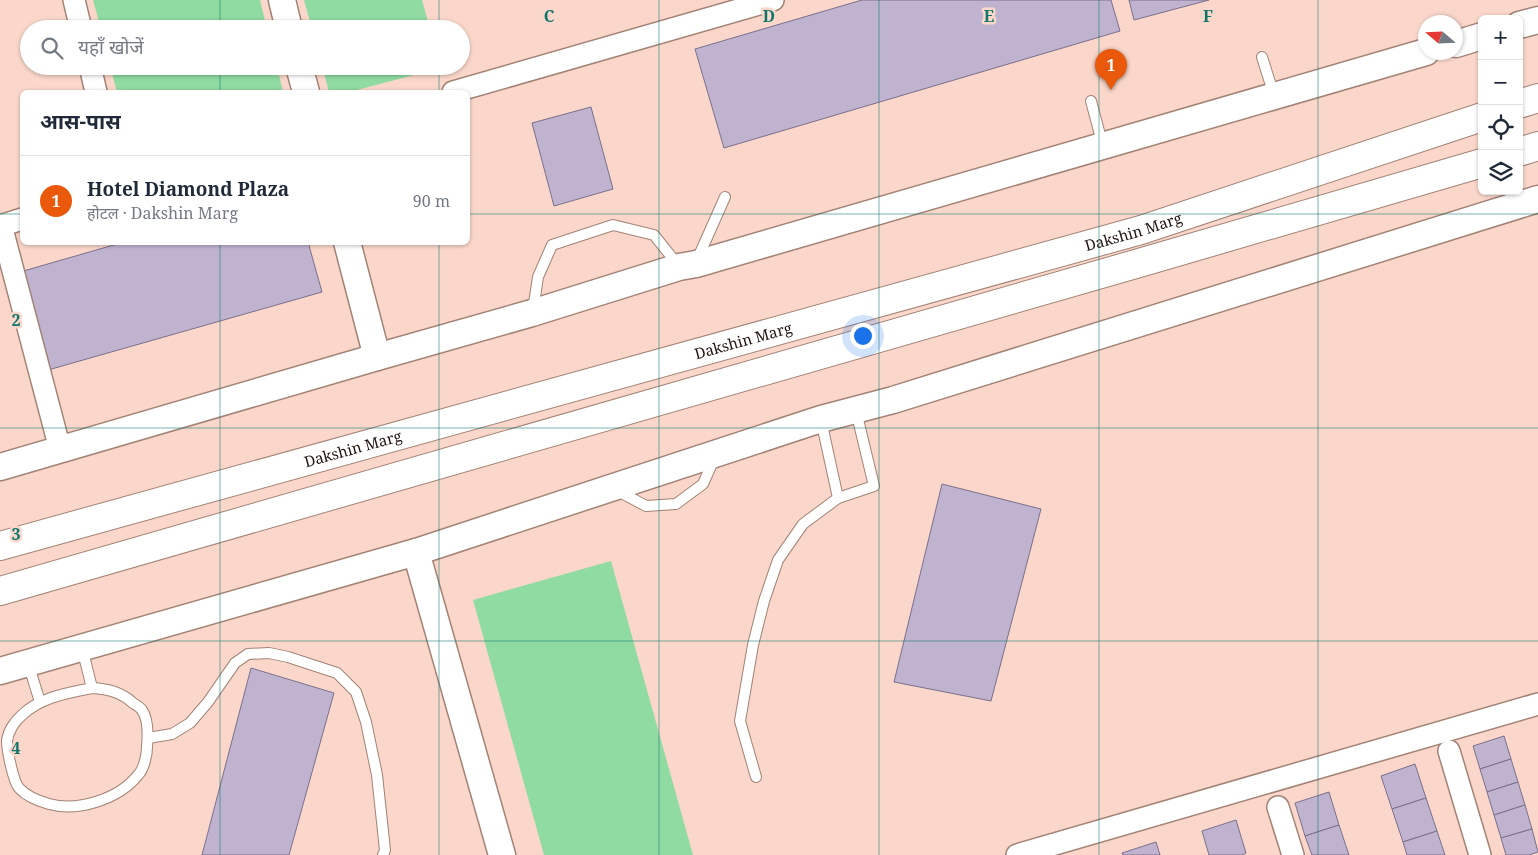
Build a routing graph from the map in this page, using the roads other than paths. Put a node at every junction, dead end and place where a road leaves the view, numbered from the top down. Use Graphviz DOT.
graph roads {
  1 [pos="74,0"];
  2 [pos="282,0"];
  3 [pos="773,0"];
  4 [pos="79,20"];
  5 [pos="287,20"];
  6 [pos="1538,20"];
  7 [pos="1523,24"];
  8 [pos="1478,37"];
  9 [pos="1463,42"];
  10 [pos="1418,54"];
  11 [pos="1262,57"];
  12 [pos="92,75"];
  13 [pos="301,75"];
  14 [pos="96,90"];
  15 [pos="305,90"];
  16 [pos="460,90"];
  17 [pos="1274,96"];
  18 [pos="1538,98"];
  19 [pos="1091,101"];
  20 [pos="1523,103"];
  21 [pos="1478,118"];
  22 [pos="1103,146"];
  23 [pos="1538,146"];
  24 [pos="1523,151"];
  25 [pos="1478,164"];
  26 [pos="725,197"];
  27 [pos="1538,199"];
  28 [pos="20,220"];
  29 [pos="0,226"];
  30 [pos="347,245"];
  31 [pos="687,266"];
  32 [pos="532,313"];
  33 [pos="377,357"];
  34 [pos="855,409"];
  35 [pos="821,419"];
  36 [pos="60,449"];
  37 [pos="717,453"];
  38 [pos="0,467"];
  39 [pos="611,488"];
  40 [pos="838,498"];
  41 [pos="0,546"];
  42 [pos="416,552"];
  43 [pos="0,591"];
  44 [pos="82,647"];
  45 [pos="28,662"];
  46 [pos="0,671"];
  47 [pos="92,688"];
  48 [pos="40,702"];
  49 [pos="1538,704"];
  50 [pos="148,738"];
  51 [pos="1450,751"];
  52 [pos="5,755"];
  53 [pos="756,777"];
  54 [pos="1278,807"];
  55 [pos="384,855"];
  56 [pos="502,855"];
  57 [pos="1017,855"];
  58 [pos="1293,855"];
  59 [pos="1480,855"];
  1 -- 4 [label="street"];
  2 -- 5 [label="street"];
  3 -- 16 [label="street"];
  6 -- 7 [label="street"];
  8 -- 9 [label="street"];
  10 -- 17 [label="street"];
  11 -- 17 [label="lane"];
  12 -- 14 [label="street"];
  13 -- 15 [label="street"];
  17 -- 22 [label="street"];
  18 -- 20 [label="main road"];
  19 -- 22 [label="lane"];
  21 -- 41 [label="main road, Dakshin Marg"];
  22 -- 31 [label="street"];
  23 -- 24 [label="main road"];
  25 -- 43 [label="main road"];
  26 -- 31 [label="lane"];
  27 -- 34 [label="street"];
  28 -- 29 [label="street"];
  29 -- 36 [label="street"];
  30 -- 33 [label="street"];
  31 -- 32 [label="street"];
  31 -- 32 [label="lane"];
  32 -- 33 [label="street"];
  33 -- 36 [label="street"];
  34 -- 35 [label="street"];
  34 -- 40 [label="lane"];
  35 -- 37 [label="street"];
  35 -- 40 [label="lane"];
  36 -- 38 [label="street"];
  37 -- 39 [label="street"];
  37 -- 39 [label="lane"];
  39 -- 42 [label="street"];
  40 -- 53 [label="lane"];
  42 -- 44 [label="street"];
  42 -- 56 [label="street"];
  44 -- 45 [label="street"];
  44 -- 47 [label="lane"];
  45 -- 46 [label="street"];
  45 -- 48 [label="lane"];
  47 -- 48 [label="lane"];
  47 -- 50 [label="lane"];
  48 -- 52 [label="lane"];
  49 -- 57 [label="street"];
  50 -- 52 [label="lane"];
  50 -- 55 [label="lane"];
  51 -- 59 [label="street"];
  54 -- 58 [label="street"];
}
